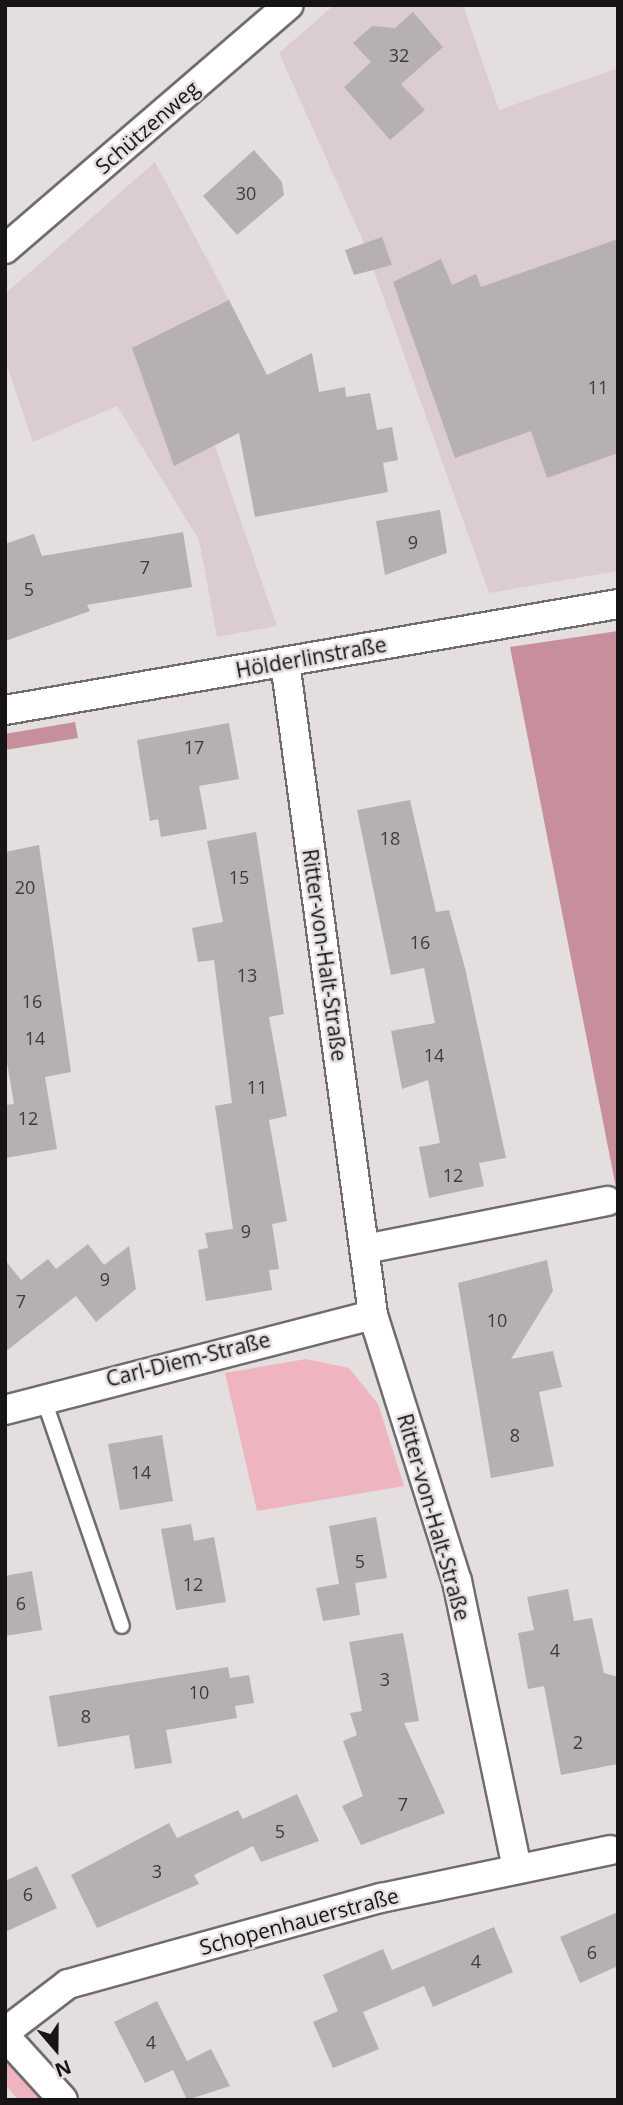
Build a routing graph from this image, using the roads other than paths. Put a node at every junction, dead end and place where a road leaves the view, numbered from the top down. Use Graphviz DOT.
graph roads {
  1 [pos="289,5"];
  2 [pos="5,249"];
  3 [pos="618,604"];
  4 [pos="285,662"];
  5 [pos="5,710"];
  6 [pos="607,1202"];
  7 [pos="365,1249"];
  8 [pos="373,1315"];
  9 [pos="42,1396"];
  10 [pos="5,1410"];
  11 [pos="122,1626"];
  12 [pos="610,1850"];
  13 [pos="517,1868"];
  14 [pos="5,2034"];
  15 [pos="63,2100"];
  1 -- 2 [label="street, Schützenweg"];
  3 -- 4 [label="street, Hölderlinstraße"];
  4 -- 5 [label="street, Hölderlinstraße"];
  4 -- 7 [label="street, Ritter-von-Halt-Straße"];
  6 -- 7 [label="street"];
  7 -- 8 [label="street, Ritter-von-Halt-Straße"];
  8 -- 9 [label="street, Carl-Diem-Straße"];
  8 -- 13 [label="street, Ritter-von-Halt-Straße"];
  9 -- 10 [label="street, Carl-Diem-Straße"];
  9 -- 11 [label="lane"];
  12 -- 13 [label="street, Schopenhauerstraße"];
  13 -- 14 [label="street, Schopenhauerstraße"];
  14 -- 15 [label="street"];
}
